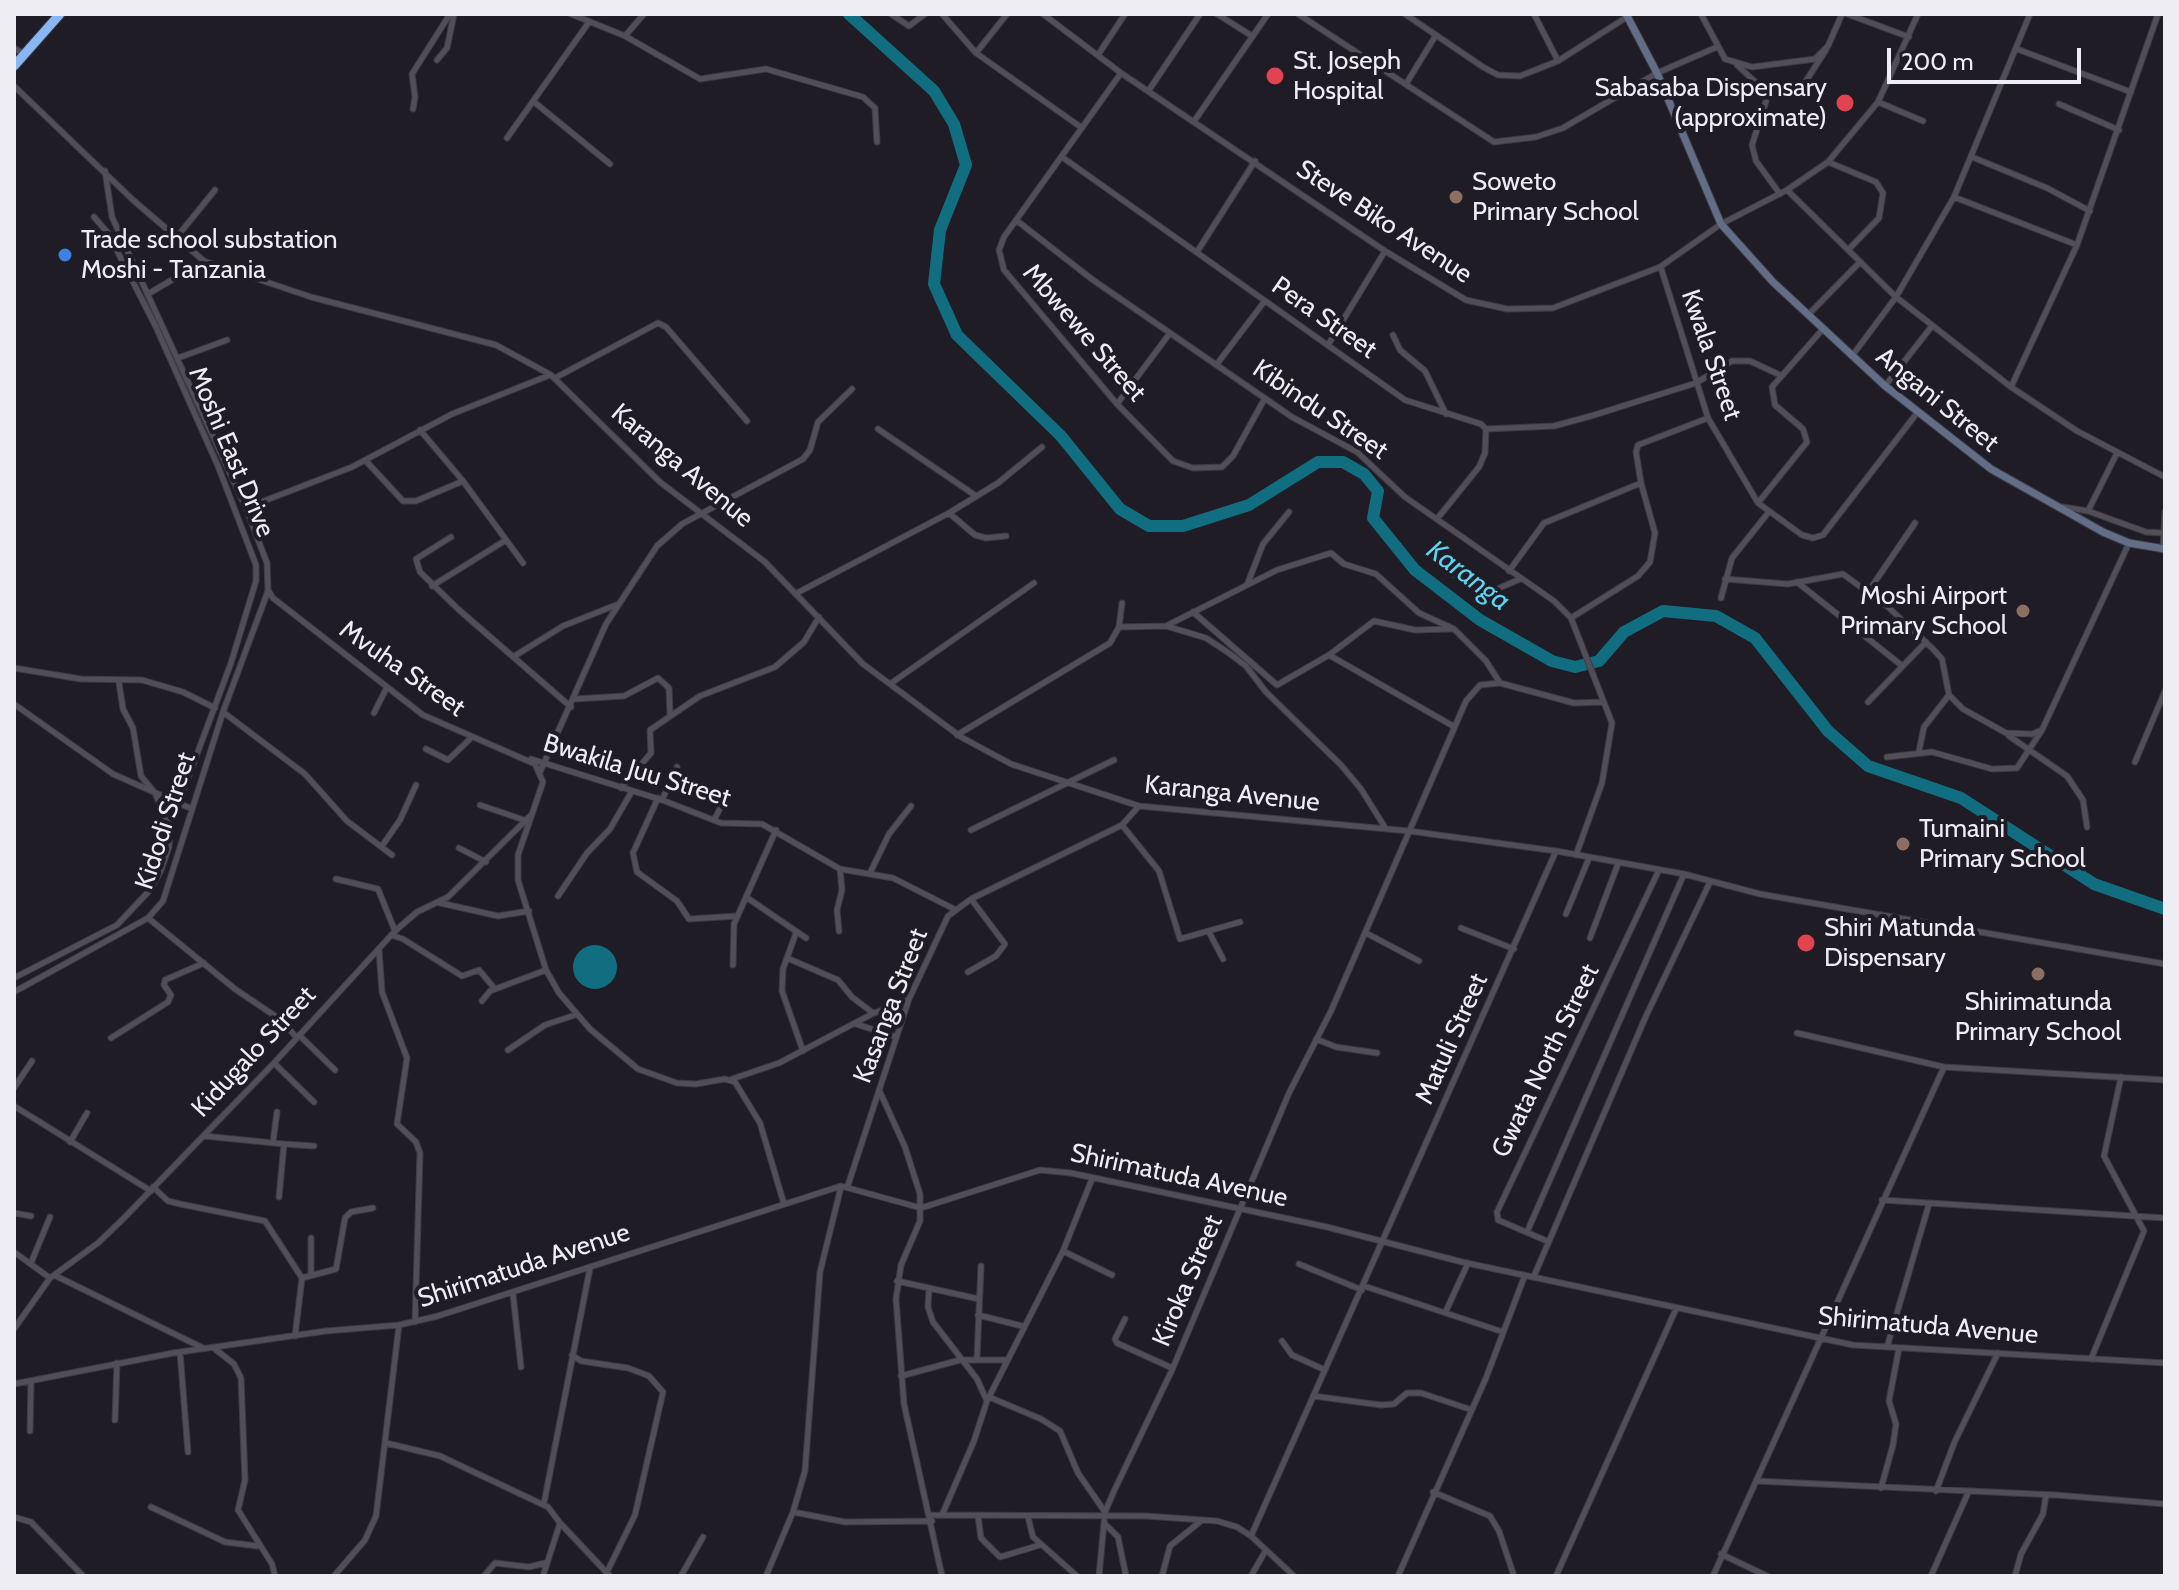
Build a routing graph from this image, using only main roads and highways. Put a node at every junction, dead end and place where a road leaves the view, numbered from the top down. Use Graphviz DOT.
graph roads {
  1 [pos="60,14"];
  2 [pos="14,66"];
  1 -- 2 [label="highway"];
}
